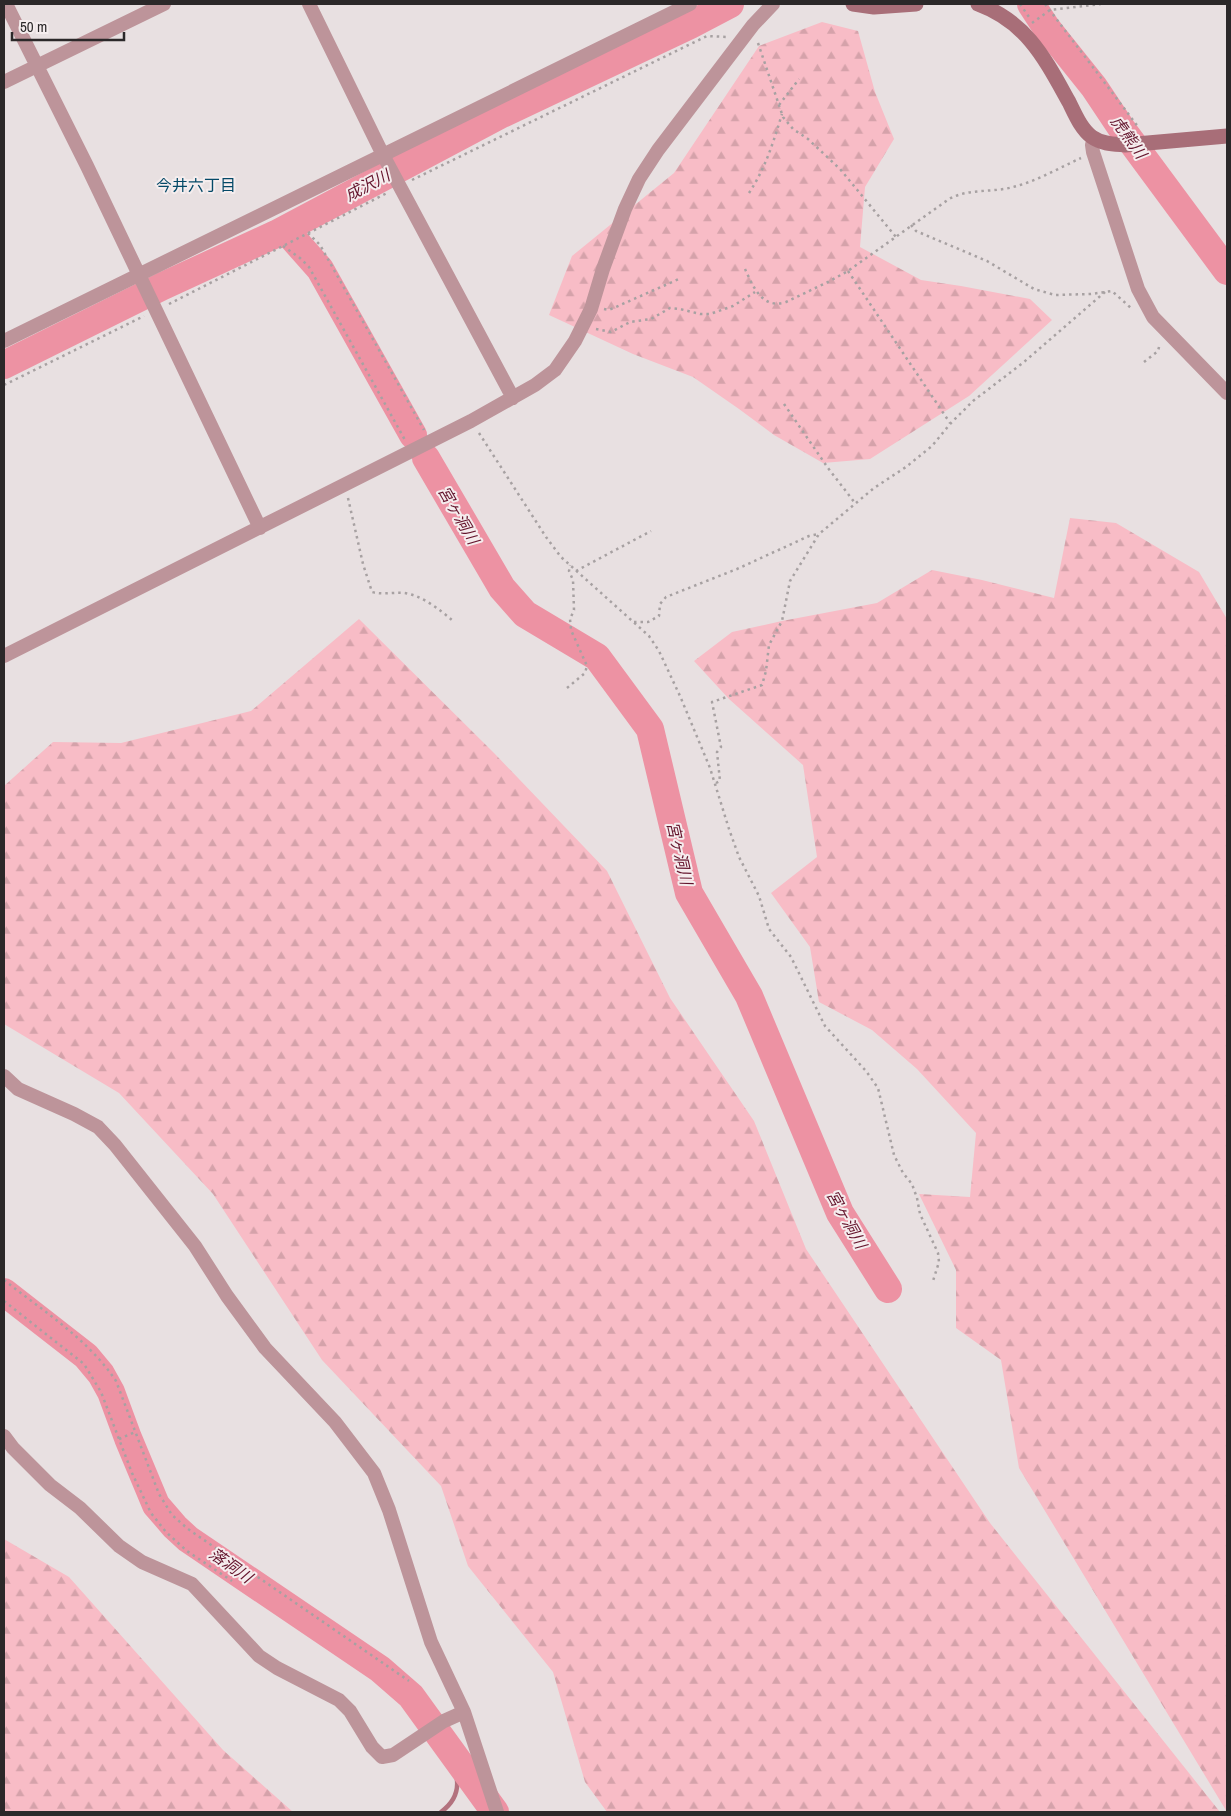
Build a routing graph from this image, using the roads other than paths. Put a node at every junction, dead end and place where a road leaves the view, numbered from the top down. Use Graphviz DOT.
graph roads {
  1 [pos="6,4"];
  2 [pos="164,4"];
  3 [pos="309,4"];
  4 [pos="690,4"];
  5 [pos="773,4"];
  6 [pos="853,4"];
  7 [pos="916,4"];
  8 [pos="978,4"];
  9 [pos="36,66"];
  10 [pos="4,82"];
  11 [pos="1227,136"];
  12 [pos="1094,145"];
  13 [pos="383,155"];
  14 [pos="140,275"];
  15 [pos="4,341"];
  16 [pos="1227,393"];
  17 [pos="513,398"];
  18 [pos="260,528"];
  19 [pos="4,656"];
  20 [pos="4,1076"];
  21 [pos="4,1436"];
  22 [pos="464,1712"];
  23 [pos="497,1812"];
  1 -- 9 [label="street"];
  2 -- 9 [label="street"];
  3 -- 13 [label="street"];
  4 -- 13 [label="street"];
  5 -- 17 [label="street"];
  6 -- 7 [label="main road"];
  8 -- 12 [label="main road"];
  9 -- 10 [label="street"];
  9 -- 14 [label="street"];
  11 -- 12 [label="main road"];
  12 -- 16 [label="street"];
  13 -- 14 [label="street"];
  13 -- 17 [label="street"];
  14 -- 15 [label="street"];
  14 -- 18 [label="street"];
  17 -- 18 [label="street"];
  18 -- 19 [label="street"];
  20 -- 22 [label="street"];
  21 -- 22 [label="street"];
  22 -- 23 [label="street"];
}
